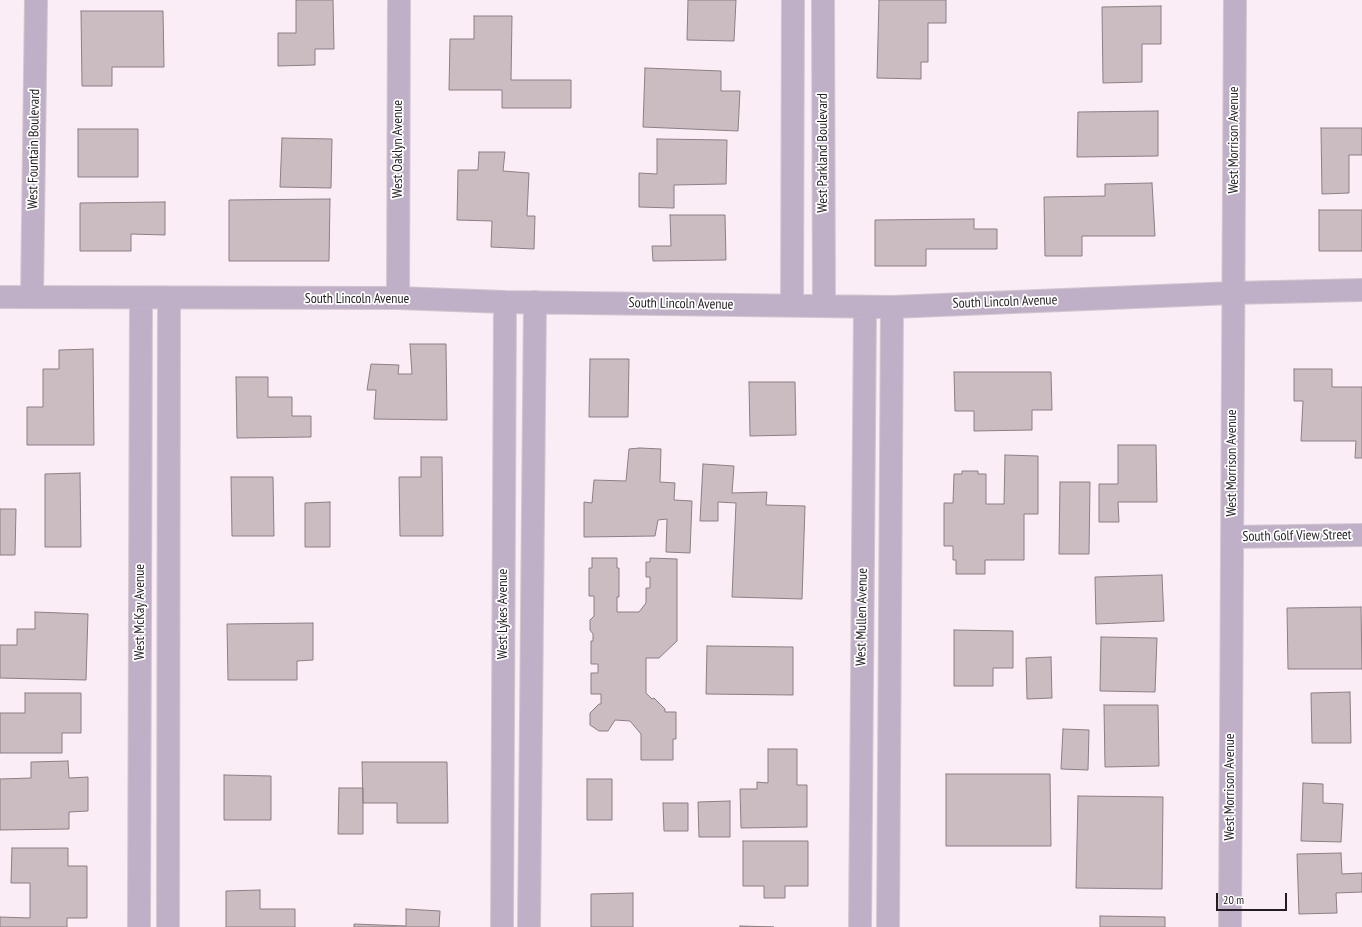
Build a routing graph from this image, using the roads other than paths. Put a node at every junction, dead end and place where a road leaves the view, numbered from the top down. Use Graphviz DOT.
graph roads {
  1 [pos="36,0"];
  2 [pos="399,0"];
  3 [pos="793,0"];
  4 [pos="823,0"];
  5 [pos="1234,0"];
  6 [pos="1362,290"];
  7 [pos="1233,293"];
  8 [pos="0,297"];
  9 [pos="32,297"];
  10 [pos="141,298"];
  11 [pos="169,298"];
  12 [pos="398,298"];
  13 [pos="505,302"];
  14 [pos="534,302"];
  15 [pos="792,305"];
  16 [pos="824,306"];
  17 [pos="865,307"];
  18 [pos="892,307"];
  19 [pos="1362,535"];
  20 [pos="1232,537"];
  21 [pos="169,655"];
  22 [pos="140,656"];
  23 [pos="139,927"];
  24 [pos="168,927"];
  25 [pos="502,927"];
  26 [pos="529,927"];
  27 [pos="860,927"];
  28 [pos="888,927"];
  29 [pos="1230,927"];
  1 -- 9 [label="street, West Fountain Boulevard"];
  2 -- 12 [label="street, West Oaklyn Avenue"];
  3 -- 15 [label="street"];
  4 -- 16 [label="street, West Parkland Boulevard"];
  5 -- 7 [label="street, West Morrison Avenue"];
  6 -- 7 [label="street, South Lincoln Avenue"];
  7 -- 18 [label="street, South Lincoln Avenue"];
  7 -- 20 [label="street, West Morrison Avenue"];
  8 -- 9 [label="street, South Lincoln Avenue"];
  9 -- 10 [label="street, South Lincoln Avenue"];
  10 -- 11 [label="street, South Lincoln Avenue"];
  10 -- 22 [label="street, West McKay Avenue"];
  11 -- 12 [label="street, South Lincoln Avenue"];
  11 -- 21 [label="street, West McKay Avenue"];
  12 -- 13 [label="street, South Lincoln Avenue"];
  13 -- 14 [label="street, South Lincoln Avenue"];
  13 -- 25 [label="street, West Lykes Avenue"];
  14 -- 15 [label="street, South Lincoln Avenue"];
  14 -- 26 [label="street, West Lykes Avenue"];
  15 -- 16 [label="street, South Lincoln Avenue"];
  16 -- 17 [label="street, South Lincoln Avenue"];
  17 -- 18 [label="street, South Lincoln Avenue"];
  17 -- 27 [label="street, West Mullen Avenue"];
  18 -- 28 [label="street, West Mullen Avenue"];
  19 -- 20 [label="street, South Golf View Street"];
  20 -- 29 [label="street, West Morrison Avenue"];
  21 -- 22 [label="street"];
  21 -- 24 [label="street, West McKay Avenue"];
  22 -- 23 [label="street, West McKay Avenue"];
}
